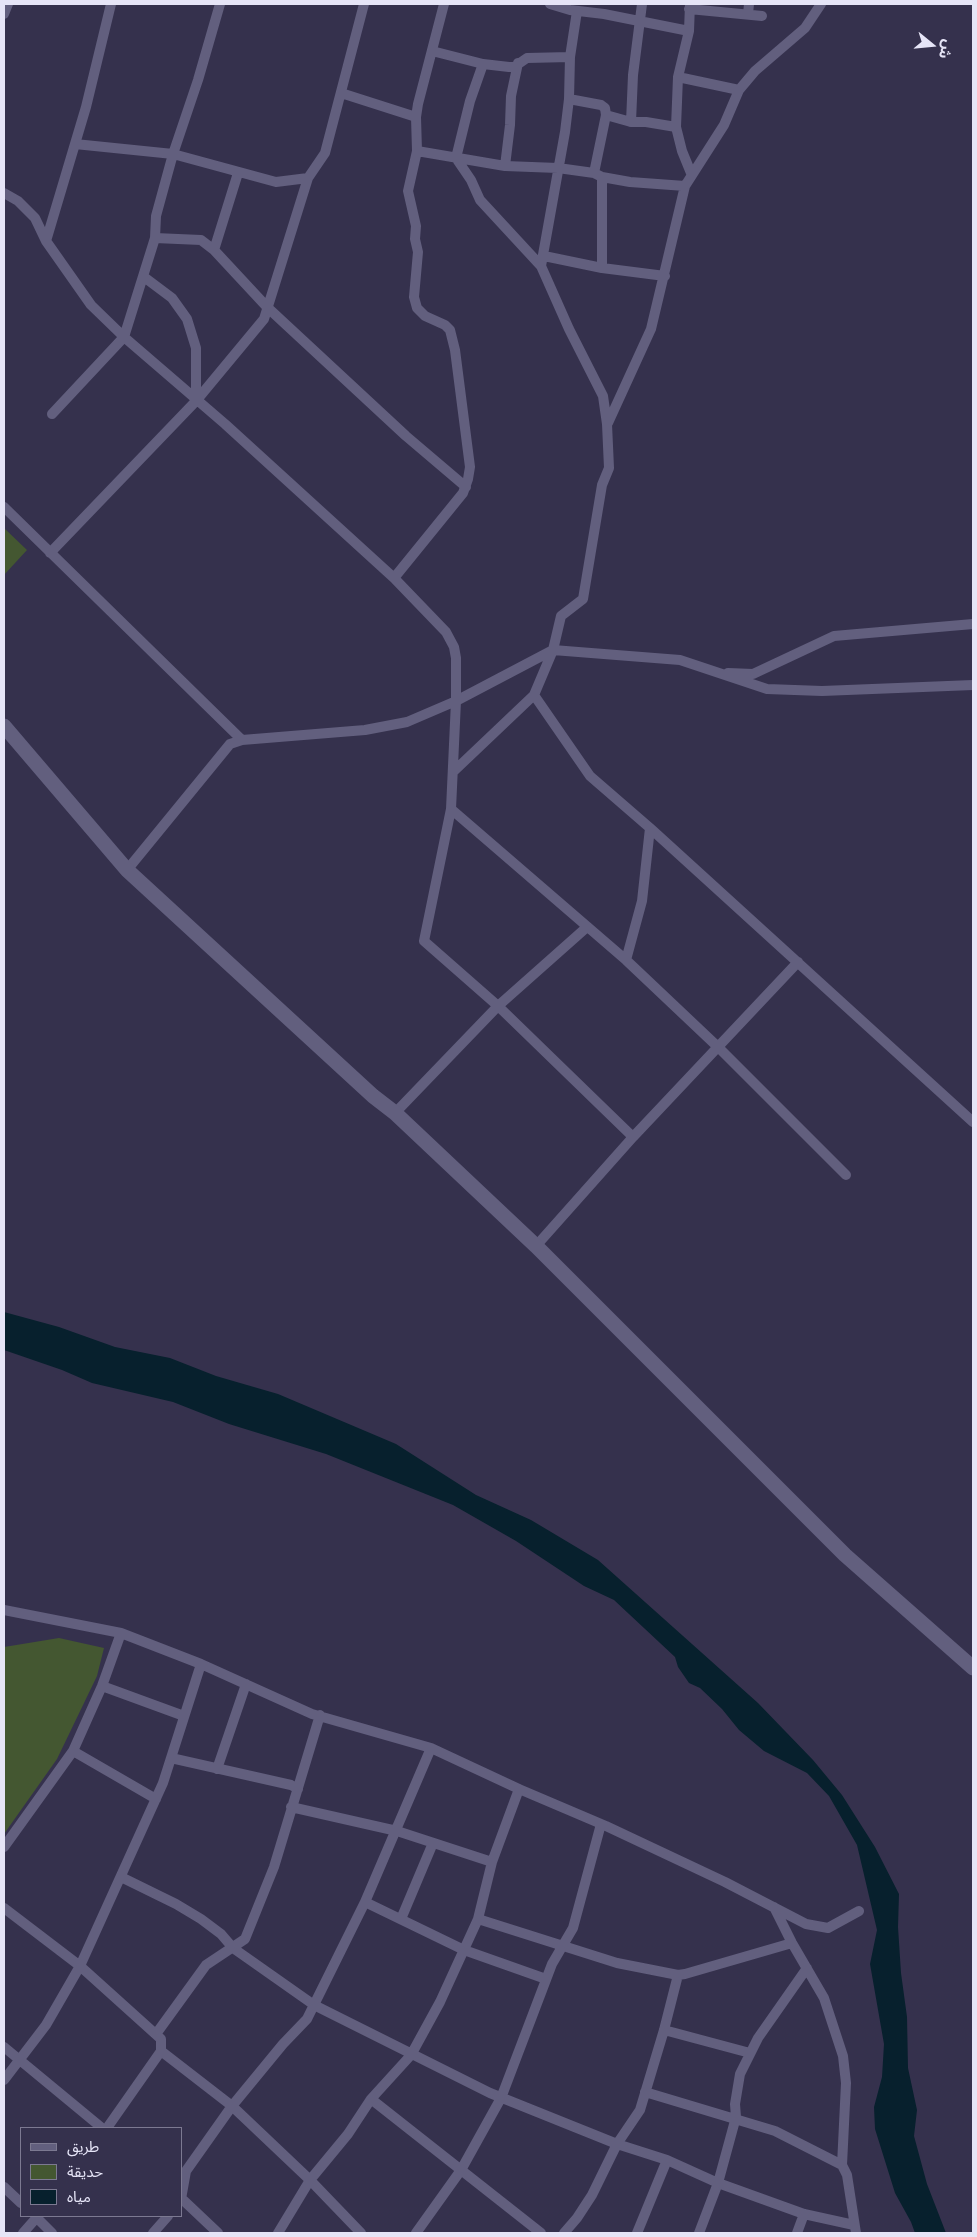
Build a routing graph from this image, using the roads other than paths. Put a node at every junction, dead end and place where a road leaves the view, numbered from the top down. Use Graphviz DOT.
graph roads {
  1 [pos="8,4"];
  2 [pos="109,4"];
  3 [pos="220,4"];
  4 [pos="364,4"];
  5 [pos="444,4"];
  6 [pos="555,4"];
  7 [pos="642,4"];
  8 [pos="821,4"];
  9 [pos="690,6"];
  10 [pos="721,8"];
  11 [pos="599,9"];
  12 [pos="749,9"];
  13 [pos="577,11"];
  14 [pos="4,14"];
  15 [pos="762,16"];
  16 [pos="641,22"];
  17 [pos="689,31"];
  18 [pos="432,51"];
  19 [pos="570,57"];
  20 [pos="518,63"];
  21 [pos="482,64"];
  22 [pos="678,77"];
  23 [pos="739,90"];
  24 [pos="341,93"];
  25 [pos="569,98"];
  26 [pos="606,115"];
  27 [pos="416,117"];
  28 [pos="631,122"];
  29 [pos="676,127"];
  30 [pos="75,144"];
  31 [pos="417,151"];
  32 [pos="173,154"];
  33 [pos="456,158"];
  34 [pos="504,166"];
  35 [pos="558,168"];
  36 [pos="238,173"];
  37 [pos="691,173"];
  38 [pos="598,175"];
  39 [pos="308,178"];
  40 [pos="684,186"];
  41 [pos="4,193"];
  42 [pos="155,238"];
  43 [pos="46,241"];
  44 [pos="214,250"];
  45 [pos="542,261"];
  46 [pos="602,268"];
  47 [pos="665,276"];
  48 [pos="144,277"];
  49 [pos="268,306"];
  50 [pos="124,337"];
  51 [pos="196,401"];
  52 [pos="52,414"];
  53 [pos="607,424"];
  54 [pos="466,488"];
  55 [pos="4,507"];
  56 [pos="50,553"];
  57 [pos="394,578"];
  58 [pos="973,624"];
  59 [pos="553,650"];
  60 [pos="715,672"];
  61 [pos="973,685"];
  62 [pos="534,695"];
  63 [pos="456,701"];
  64 [pos="4,726"];
  65 [pos="242,740"];
  66 [pos="453,772"];
  67 [pos="451,810"];
  68 [pos="650,828"];
  69 [pos="127,870"];
  70 [pos="587,926"];
  71 [pos="626,960"];
  72 [pos="798,962"];
  73 [pos="498,1006"];
  74 [pos="719,1048"];
  75 [pos="394,1113"];
  76 [pos="973,1122"];
  77 [pos="634,1137"];
  78 [pos="846,1175"];
  79 [pos="536,1246"];
  80 [pos="4,1610"];
  81 [pos="121,1633"];
  82 [pos="201,1664"];
  83 [pos="973,1668"];
  84 [pos="246,1684"];
  85 [pos="102,1686"];
  86 [pos="320,1715"];
  87 [pos="184,1716"];
  88 [pos="431,1748"];
  89 [pos="73,1750"];
  90 [pos="171,1758"];
  91 [pos="217,1769"];
  92 [pos="298,1789"];
  93 [pos="519,1789"];
  94 [pos="156,1799"];
  95 [pos="292,1806"];
  96 [pos="602,1824"];
  97 [pos="396,1831"];
  98 [pos="433,1843"];
  99 [pos="4,1846"];
  100 [pos="492,1862"];
  101 [pos="121,1877"];
  102 [pos="365,1902"];
  103 [pos="774,1907"];
  104 [pos="4,1908"];
  105 [pos="859,1911"];
  106 [pos="401,1919"];
  107 [pos="478,1919"];
  108 [pos="792,1943"];
  109 [pos="563,1945"];
  110 [pos="233,1948"];
  111 [pos="464,1950"];
  112 [pos="80,1966"];
  113 [pos="807,1968"];
  114 [pos="678,1974"];
  115 [pos="546,1979"];
  116 [pos="314,2005"];
  117 [pos="664,2030"];
  118 [pos="156,2034"];
  119 [pos="4,2047"];
  120 [pos="161,2051"];
  121 [pos="750,2053"];
  122 [pos="411,2056"];
  123 [pos="20,2061"];
  124 [pos="4,2080"];
  125 [pos="645,2092"];
  126 [pos="501,2098"];
  127 [pos="371,2100"];
  128 [pos="232,2106"];
  129 [pos="736,2117"];
  130 [pos="101,2127"];
  131 [pos="108,2127"];
  132 [pos="617,2144"];
  133 [pos="666,2160"];
  134 [pos="842,2165"];
  135 [pos="461,2170"];
  136 [pos="310,2180"];
  137 [pos="718,2183"];
  138 [pos="4,2187"];
  139 [pos="182,2193"];
  140 [pos="182,2200"];
  141 [pos="20,2202"];
  142 [pos="804,2214"];
  143 [pos="35,2217"];
  144 [pos="37,2217"];
  145 [pos="167,2217"];
  146 [pos="855,2229"];
  147 [pos="23,2233"];
  148 [pos="52,2233"];
  149 [pos="154,2233"];
  150 [pos="218,2233"];
  151 [pos="278,2233"];
  152 [pos="361,2233"];
  153 [pos="416,2233"];
  154 [pos="541,2233"];
  155 [pos="564,2233"];
  156 [pos="637,2233"];
  157 [pos="699,2233"];
  158 [pos="797,2233"];
  1 -- 14 [label="street"];
  2 -- 30 [label="street"];
  3 -- 32 [label="street"];
  4 -- 24 [label="street"];
  5 -- 18 [label="street"];
  6 -- 13 [label="street"];
  7 -- 16 [label="street"];
  8 -- 23 [label="street"];
  9 -- 10 [label="street"];
  9 -- 17 [label="street"];
  10 -- 12 [label="street"];
  11 -- 13 [label="street"];
  11 -- 16 [label="street"];
  12 -- 15 [label="street"];
  13 -- 19 [label="street"];
  16 -- 17 [label="street"];
  16 -- 28 [label="street"];
  17 -- 22 [label="street"];
  18 -- 21 [label="street"];
  18 -- 27 [label="street"];
  19 -- 20 [label="street"];
  19 -- 25 [label="street"];
  20 -- 21 [label="street"];
  20 -- 34 [label="street"];
  21 -- 33 [label="street"];
  22 -- 23 [label="street"];
  22 -- 29 [label="street"];
  23 -- 37 [label="street"];
  24 -- 27 [label="street"];
  24 -- 39 [label="street"];
  25 -- 26 [label="street"];
  25 -- 35 [label="street"];
  26 -- 28 [label="street"];
  26 -- 38 [label="street"];
  27 -- 31 [label="street"];
  28 -- 29 [label="street"];
  29 -- 37 [label="street"];
  30 -- 32 [label="street"];
  30 -- 43 [label="street"];
  31 -- 33 [label="street"];
  31 -- 54 [label="street"];
  32 -- 36 [label="street"];
  32 -- 42 [label="street"];
  33 -- 34 [label="street"];
  33 -- 45 [label="street"];
  34 -- 35 [label="street"];
  35 -- 38 [label="street"];
  35 -- 45 [label="street"];
  36 -- 39 [label="street"];
  36 -- 44 [label="street"];
  37 -- 40 [label="street"];
  38 -- 40 [label="street"];
  38 -- 46 [label="street"];
  39 -- 49 [label="street"];
  40 -- 47 [label="street"];
  41 -- 43 [label="street"];
  42 -- 44 [label="street"];
  42 -- 48 [label="street"];
  43 -- 50 [label="street"];
  44 -- 49 [label="street"];
  45 -- 46 [label="street"];
  45 -- 53 [label="street"];
  46 -- 47 [label="street"];
  47 -- 53 [label="street"];
  48 -- 50 [label="street"];
  48 -- 51 [label="street"];
  49 -- 51 [label="street"];
  49 -- 54 [label="street"];
  50 -- 51 [label="street"];
  50 -- 52 [label="street"];
  51 -- 56 [label="street"];
  51 -- 57 [label="street"];
  53 -- 59 [label="street"];
  54 -- 57 [label="street"];
  55 -- 56 [label="street"];
  56 -- 65 [label="street"];
  57 -- 63 [label="street"];
  58 -- 60 [label="street"];
  59 -- 60 [label="street"];
  59 -- 62 [label="street"];
  59 -- 63 [label="street"];
  60 -- 61 [label="street"];
  62 -- 66 [label="street"];
  62 -- 68 [label="street"];
  63 -- 65 [label="street"];
  63 -- 66 [label="street"];
  64 -- 69 [label="street"];
  65 -- 69 [label="street"];
  66 -- 67 [label="street"];
  67 -- 70 [label="street"];
  67 -- 73 [label="street"];
  68 -- 71 [label="street"];
  68 -- 72 [label="street"];
  69 -- 75 [label="street"];
  70 -- 71 [label="street"];
  70 -- 73 [label="street"];
  71 -- 74 [label="street"];
  72 -- 74 [label="street"];
  72 -- 76 [label="street"];
  73 -- 75 [label="street"];
  73 -- 77 [label="street"];
  74 -- 77 [label="street"];
  74 -- 78 [label="street"];
  75 -- 79 [label="street"];
  77 -- 79 [label="street"];
  79 -- 83 [label="street"];
  80 -- 81 [label="street"];
  81 -- 82 [label="street"];
  81 -- 85 [label="street"];
  82 -- 84 [label="street"];
  82 -- 87 [label="street"];
  84 -- 86 [label="street"];
  84 -- 91 [label="street"];
  85 -- 87 [label="street"];
  85 -- 89 [label="street"];
  86 -- 88 [label="street"];
  86 -- 92 [label="street"];
  87 -- 90 [label="street"];
  88 -- 93 [label="street"];
  88 -- 97 [label="street"];
  89 -- 94 [label="street"];
  89 -- 99 [label="street"];
  90 -- 91 [label="street"];
  90 -- 94 [label="street"];
  91 -- 92 [label="street"];
  92 -- 95 [label="street"];
  93 -- 96 [label="street"];
  93 -- 100 [label="street"];
  94 -- 101 [label="street"];
  95 -- 97 [label="street"];
  95 -- 110 [label="street"];
  96 -- 103 [label="street"];
  96 -- 109 [label="street"];
  97 -- 98 [label="street"];
  97 -- 102 [label="street"];
  98 -- 100 [label="street"];
  98 -- 106 [label="street"];
  100 -- 107 [label="street"];
  101 -- 110 [label="street"];
  101 -- 112 [label="street"];
  102 -- 106 [label="street"];
  102 -- 116 [label="street"];
  103 -- 105 [label="street"];
  103 -- 108 [label="street"];
  104 -- 112 [label="street"];
  106 -- 111 [label="street"];
  107 -- 109 [label="street"];
  107 -- 111 [label="street"];
  108 -- 113 [label="street"];
  108 -- 114 [label="street"];
  109 -- 114 [label="street"];
  109 -- 115 [label="street"];
  110 -- 116 [label="street"];
  110 -- 118 [label="street"];
  111 -- 115 [label="street"];
  111 -- 122 [label="street"];
  112 -- 118 [label="street"];
  112 -- 123 [label="street"];
  113 -- 121 [label="street"];
  113 -- 134 [label="street"];
  114 -- 117 [label="street"];
  115 -- 126 [label="street"];
  116 -- 122 [label="street"];
  116 -- 128 [label="street"];
  117 -- 121 [label="street"];
  117 -- 125 [label="street"];
  118 -- 120 [label="street"];
  119 -- 123 [label="street"];
  120 -- 128 [label="street"];
  120 -- 131 [label="street"];
  121 -- 129 [label="street"];
  122 -- 126 [label="street"];
  122 -- 127 [label="street"];
  123 -- 124 [label="street"];
  123 -- 130 [label="street"];
  125 -- 129 [label="street"];
  125 -- 132 [label="street"];
  126 -- 132 [label="street"];
  126 -- 135 [label="street"];
  127 -- 135 [label="street"];
  127 -- 136 [label="street"];
  128 -- 136 [label="street"];
  128 -- 139 [label="street"];
  129 -- 134 [label="street"];
  129 -- 137 [label="street"];
  132 -- 133 [label="street"];
  132 -- 155 [label="street"];
  133 -- 137 [label="street"];
  133 -- 156 [label="street"];
  134 -- 146 [label="street"];
  135 -- 153 [label="street"];
  135 -- 154 [label="street"];
  136 -- 151 [label="street"];
  136 -- 152 [label="street"];
  137 -- 142 [label="street"];
  137 -- 157 [label="street"];
  138 -- 141 [label="street"];
  140 -- 150 [label="street"];
  142 -- 146 [label="street"];
  142 -- 158 [label="street"];
  143 -- 147 [label="street"];
  144 -- 148 [label="street"];
  145 -- 149 [label="street"];
}
